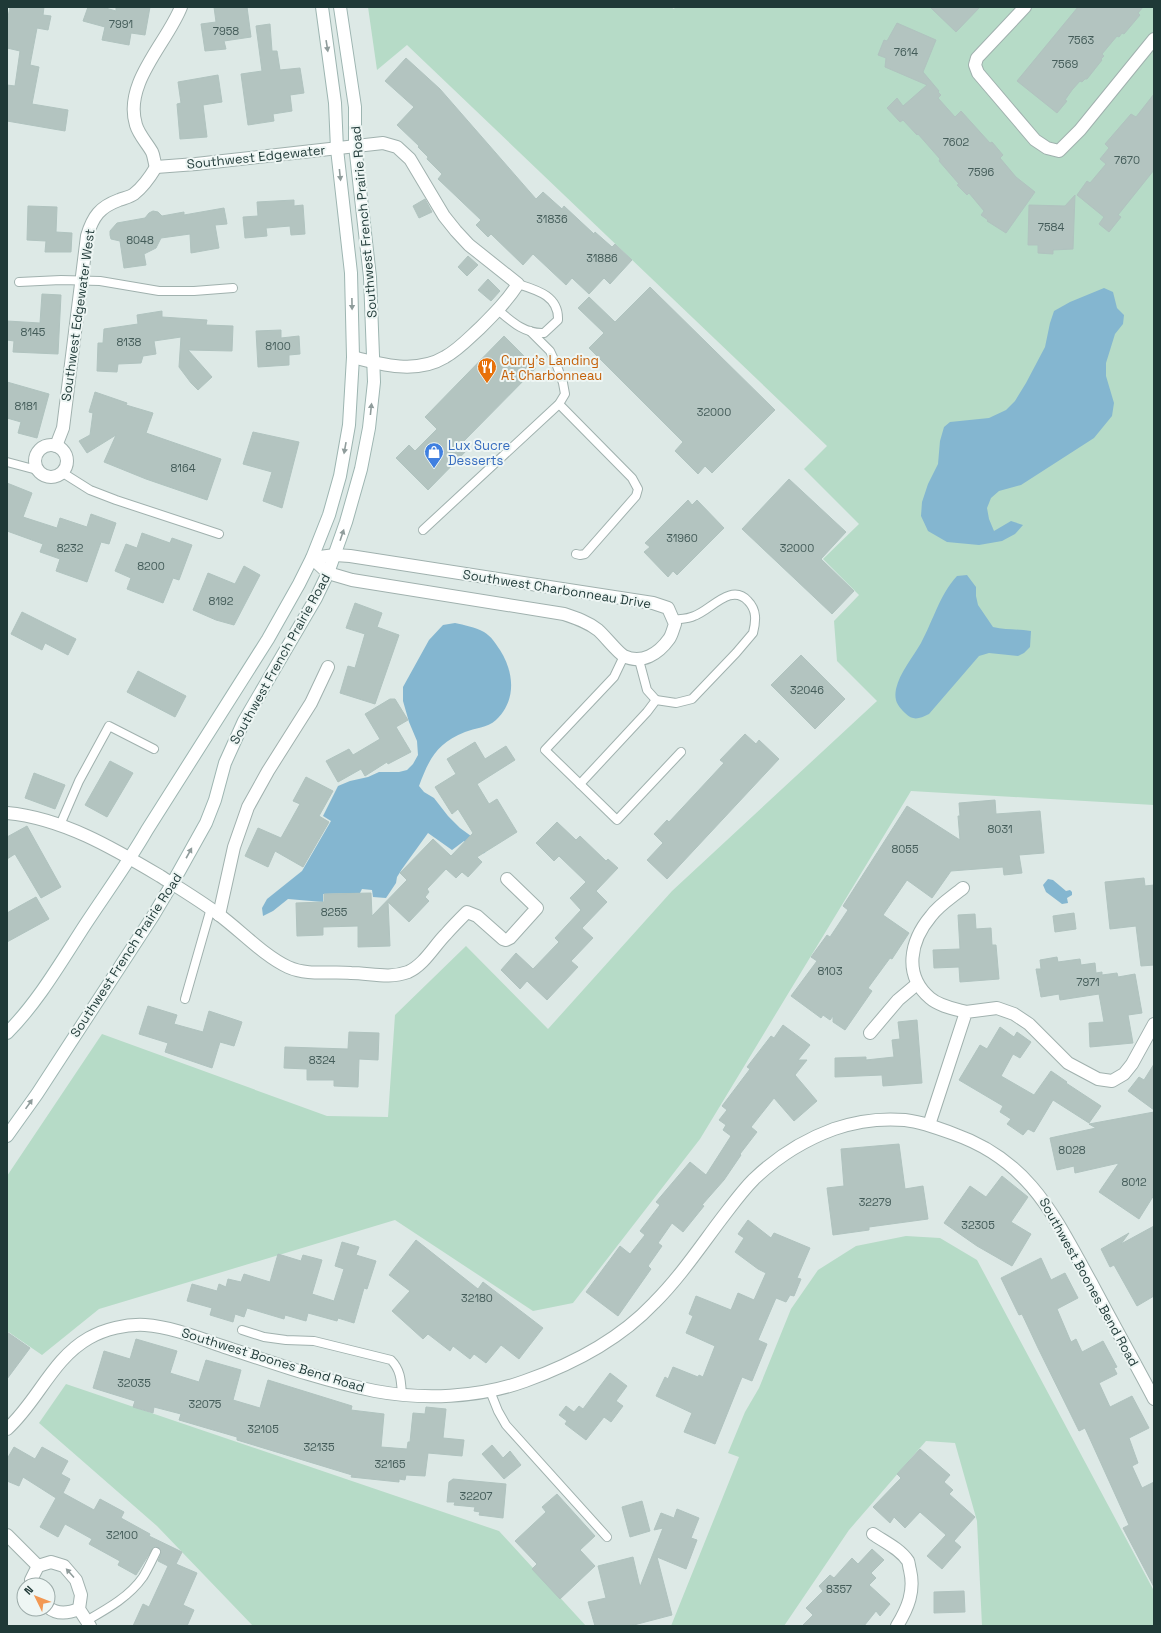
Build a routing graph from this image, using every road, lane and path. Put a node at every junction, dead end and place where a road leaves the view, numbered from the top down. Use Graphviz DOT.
graph roads {
  1 [pos="181,7"];
  2 [pos="322,7"];
  3 [pos="340,7"];
  4 [pos="1025,7"];
  5 [pos="1154,38"];
  6 [pos="355,145"];
  7 [pos="337,149"];
  8 [pos="156,167"];
  9 [pos="82,281"];
  10 [pos="19,282"];
  11 [pos="518,284"];
  12 [pos="233,288"];
  13 [pos="498,310"];
  14 [pos="530,332"];
  15 [pos="353,357"];
  16 [pos="374,362"];
  17 [pos="559,404"];
  18 [pos="56,446"];
  19 [pos="7,462"];
  20 [pos="37,470"];
  21 [pos="63,473"];
  22 [pos="423,530"];
  23 [pos="219,534"];
  24 [pos="576,554"];
  25 [pos="335,555"];
  26 [pos="312,558"];
  27 [pos="328,573"];
  28 [pos="673,620"];
  29 [pos="624,656"];
  30 [pos="639,660"];
  31 [pos="328,666"];
  32 [pos="656,700"];
  33 [pos="154,749"];
  34 [pos="681,752"];
  35 [pos="580,784"];
  36 [pos="7,813"];
  37 [pos="60,825"];
  38 [pos="130,858"];
  39 [pos="507,879"];
  40 [pos="172,884"];
  41 [pos="962,888"];
  42 [pos="215,912"];
  43 [pos="917,984"];
  44 [pos="185,999"];
  45 [pos="966,1012"];
  46 [pos="1154,1024"];
  47 [pos="7,1033"];
  48 [pos="870,1033"];
  49 [pos="929,1125"];
  50 [pos="7,1136"];
  51 [pos="242,1330"];
  52 [pos="490,1391"];
  53 [pos="402,1395"];
  54 [pos="1154,1399"];
  55 [pos="7,1429"];
  56 [pos="873,1534"];
  57 [pos="7,1535"];
  58 [pos="607,1537"];
  59 [pos="156,1552"];
  60 [pos="38,1566"];
  61 [pos="33,1577"];
  62 [pos="79,1609"];
  63 [pos="56,1611"];
  64 [pos="88,1623"];
  65 [pos="897,1626"];
  1 -- 8 [label="street"];
  2 -- 7 [label="street, Southwest French Prairie Road, one-way"];
  3 -- 6 [label="street, Southwest French Prairie Road"];
  4 -- 5 [label="street"];
  6 -- 7 [label="street, Southwest Edgewater"];
  6 -- 11 [label="street, Southwest Edgewater"];
  6 -- 16 [label="street, Southwest French Prairie Road"];
  7 -- 8 [label="street, Southwest Edgewater"];
  7 -- 15 [label="street, Southwest French Prairie Road, one-way"];
  8 -- 9 [label="street, Southwest Edgewater West"];
  9 -- 10 [label="lane"];
  9 -- 12 [label="lane"];
  9 -- 18 [label="street, Southwest Edgewater West"];
  11 -- 13 [label="street"];
  11 -- 14 [label="lane"];
  13 -- 14 [label="lane"];
  13 -- 16 [label="street"];
  14 -- 17 [label="lane"];
  15 -- 16 [label="street"];
  15 -- 26 [label="street, Southwest French Prairie Road, one-way"];
  25 -- 16 [label="street, Southwest French Prairie Road, one-way"];
  17 -- 22 [label="lane"];
  17 -- 24 [label="lane"];
  18 -- 20 [label="street"];
  18 -- 21 [label="street"];
  19 -- 20 [label="lane"];
  20 -- 21 [label="street"];
  21 -- 23 [label="lane"];
  25 -- 26 [label="street, Southwest Charbonneau Drive"];
  25 -- 27 [label="street, Southwest French Prairie Road"];
  25 -- 28 [label="street, Southwest Charbonneau Drive"];
  26 -- 27 [label="street, Southwest Charbonneau Drive"];
  26 -- 38 [label="street, Southwest French Prairie Road"];
  27 -- 29 [label="street, Southwest Charbonneau Drive"];
  40 -- 27 [label="street, Southwest French Prairie Road, one-way"];
  28 -- 30 [label="street"];
  28 -- 32 [label="lane"];
  29 -- 30 [label="street"];
  29 -- 35 [label="lane"];
  30 -- 32 [label="lane"];
  31 -- 42 [label="street"];
  32 -- 35 [label="lane"];
  33 -- 37 [label="lane"];
  34 -- 35 [label="lane"];
  36 -- 37 [label="street"];
  37 -- 38 [label="street"];
  38 -- 40 [label="street"];
  38 -- 47 [label="street, Southwest French Prairie Road"];
  39 -- 42 [label="street"];
  40 -- 42 [label="street"];
  50 -- 40 [label="street, Southwest French Prairie Road, one-way"];
  41 -- 43 [label="street"];
  42 -- 44 [label="lane"];
  43 -- 45 [label="street"];
  43 -- 48 [label="street"];
  45 -- 46 [label="street"];
  45 -- 49 [label="street"];
  49 -- 52 [label="street, Southwest Boones Bend Road"];
  49 -- 54 [label="street, Southwest Boones Bend Road"];
  51 -- 53 [label="lane"];
  52 -- 53 [label="street, Southwest Boones Bend Road"];
  52 -- 58 [label="lane"];
  53 -- 55 [label="street, Southwest Boones Bend Road"];
  56 -- 65 [label="street"];
  57 -- 60 [label="street"];
  59 -- 64 [label="lane"];
  60 -- 61 [label="street"];
  62 -- 60 [label="street, one-way"];
  62 -- 63 [label="street"];
  62 -- 64 [label="street"];
}
